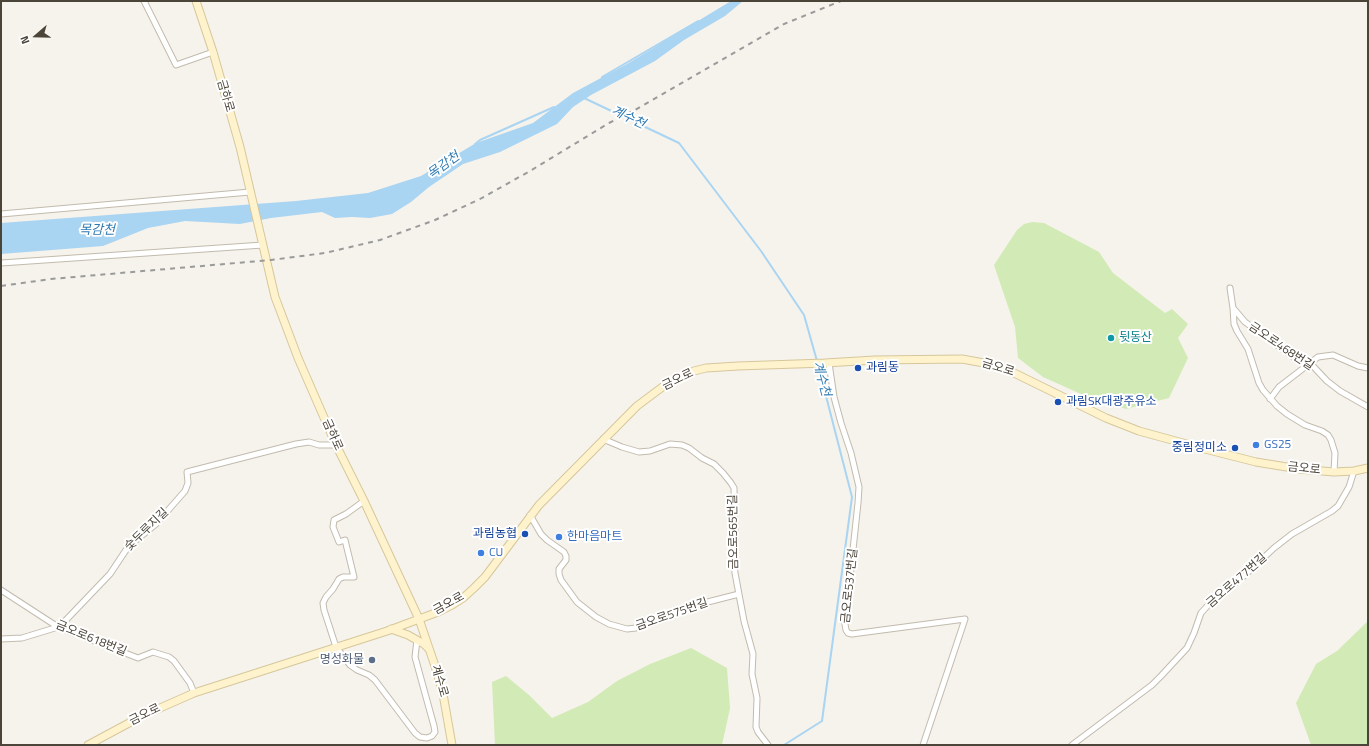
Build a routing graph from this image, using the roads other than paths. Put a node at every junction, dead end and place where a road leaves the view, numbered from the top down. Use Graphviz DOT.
graph roads {
  1 [pos="144,1"];
  2 [pos="196,1"];
  3 [pos="213,52"];
  4 [pos="250,192"];
  5 [pos="1,214"];
  6 [pos="263,245"];
  7 [pos="1,263"];
  8 [pos="1230,288"];
  9 [pos="1233,308"];
  10 [pos="827,363"];
  11 [pos="1310,363"];
  12 [pos="1368,368"];
  13 [pos="1270,399"];
  14 [pos="1368,407"];
  15 [pos="603,440"];
  16 [pos="336,445"];
  17 [pos="1368,468"];
  18 [pos="1354,471"];
  19 [pos="1334,472"];
  20 [pos="364,501"];
  21 [pos="530,515"];
  22 [pos="1,590"];
  23 [pos="739,594"];
  24 [pos="419,619"];
  25 [pos="58,627"];
  26 [pos="391,629"];
  27 [pos="1,639"];
  28 [pos="417,640"];
  29 [pos="336,647"];
  30 [pos="429,648"];
  31 [pos="194,693"];
  32 [pos="88,745"];
  33 [pos="452,745"];
  34 [pos="768,745"];
  35 [pos="923,745"];
  36 [pos="1072,745"];
  1 -- 3 [label="street"];
  2 -- 3 [label="main road, 금하로"];
  3 -- 4 [label="main road, 금하로"];
  4 -- 5 [label="street"];
  4 -- 6 [label="main road, 금하로"];
  6 -- 7 [label="street"];
  6 -- 16 [label="main road, 금하로"];
  8 -- 9 [label="street"];
  9 -- 11 [label="street, 금오로468번길"];
  9 -- 13 [label="street"];
  10 -- 15 [label="main road, 금오로"];
  10 -- 19 [label="main road, 금오로"];
  10 -- 35 [label="street, 금오로537번길"];
  11 -- 12 [label="street"];
  11 -- 13 [label="street"];
  11 -- 14 [label="street, 금오로468번길"];
  13 -- 19 [label="street"];
  15 -- 21 [label="main road, 금오로"];
  15 -- 23 [label="street, 금오로565번길"];
  16 -- 20 [label="main road, 금하로"];
  16 -- 25 [label="street, 숯두루지길"];
  17 -- 18 [label="main road, 금오로"];
  18 -- 19 [label="main road, 금오로"];
  18 -- 36 [label="street, 금오로477번길"];
  20 -- 24 [label="main road, 금하로"];
  20 -- 29 [label="street"];
  21 -- 23 [label="street, 금오로575번길"];
  21 -- 24 [label="main road, 금오로"];
  22 -- 25 [label="street, 금오로618번길"];
  23 -- 34 [label="street, 금오로565번길"];
  24 -- 26 [label="main road, 금오로"];
  24 -- 30 [label="main road, 계수로"];
  25 -- 27 [label="street"];
  25 -- 31 [label="street, 금오로618번길"];
  26 -- 28 [label="main road"];
  26 -- 29 [label="main road, 금오로"];
  28 -- 29 [label="street"];
  28 -- 30 [label="main road"];
  29 -- 31 [label="main road, 금오로"];
  30 -- 33 [label="main road, 계수로"];
  31 -- 32 [label="main road, 금오로"];
}
